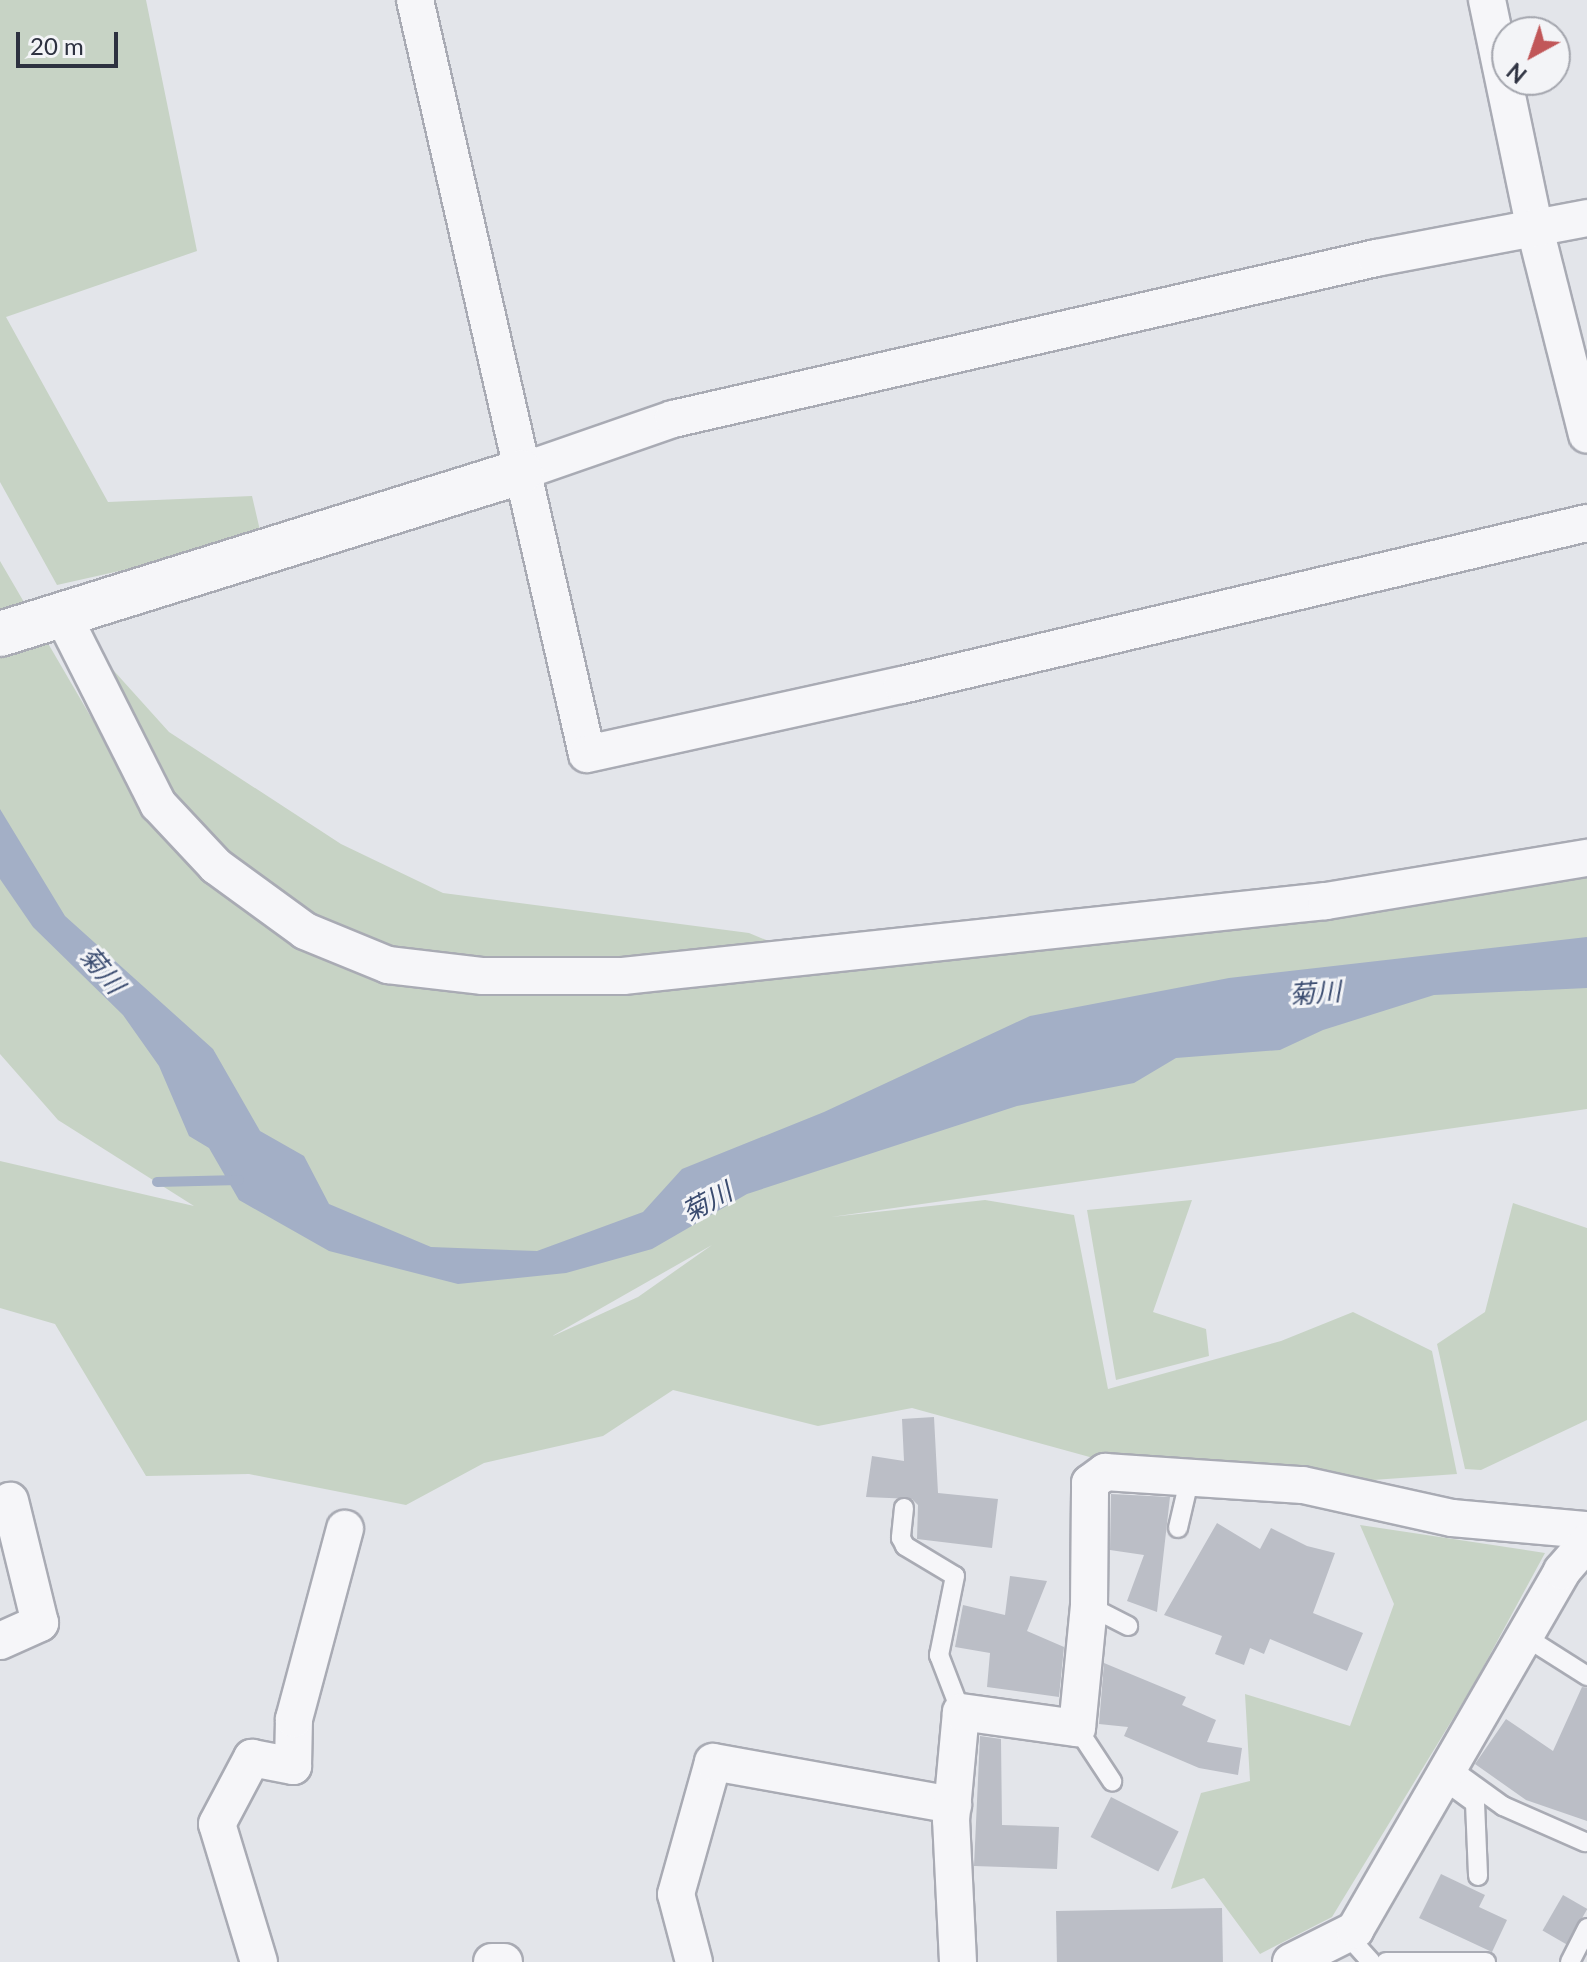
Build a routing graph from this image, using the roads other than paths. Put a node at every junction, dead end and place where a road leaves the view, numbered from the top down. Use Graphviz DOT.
graph roads {
  1 [pos="415,0"];
  2 [pos="1487,0"];
  3 [pos="1587,218"];
  4 [pos="1535,229"];
  5 [pos="1587,435"];
  6 [pos="520,472"];
  7 [pos="1587,523"];
  8 [pos="55,617"];
  9 [pos="0,634"];
  10 [pos="1587,858"];
  11 [pos="1189,1481"];
  12 [pos="10,1501"];
  13 [pos="904,1508"];
  14 [pos="1178,1528"];
  15 [pos="345,1529"];
  16 [pos="1587,1530"];
  17 [pos="1587,1542"];
  18 [pos="1089,1606"];
  19 [pos="1128,1626"];
  20 [pos="1524,1636"];
  21 [pos="0,1641"];
  22 [pos="1587,1676"];
  23 [pos="961,1712"];
  24 [pos="1077,1728"];
  25 [pos="1445,1773"];
  26 [pos="1112,1781"];
  27 [pos="953,1805"];
  28 [pos="1585,1842"];
  29 [pos="1478,1876"];
  30 [pos="1587,1928"];
  31 [pos="1347,1935"];
  32 [pos="259,1962"];
  33 [pos="492,1962"];
  34 [pos="504,1962"];
  35 [pos="694,1962"];
  36 [pos="958,1962"];
  37 [pos="1291,1962"];
  38 [pos="1371,1962"];
  39 [pos="1386,1962"];
  40 [pos="1486,1962"];
  41 [pos="1570,1962"];
  1 -- 6 [label="street"];
  2 -- 4 [label="street"];
  3 -- 4 [label="street"];
  4 -- 5 [label="street"];
  4 -- 6 [label="street"];
  6 -- 7 [label="street"];
  6 -- 8 [label="street"];
  8 -- 9 [label="street"];
  8 -- 10 [label="street"];
  11 -- 14 [label="lane"];
  11 -- 16 [label="street"];
  11 -- 18 [label="street"];
  12 -- 21 [label="street"];
  13 -- 23 [label="lane"];
  15 -- 32 [label="street"];
  17 -- 20 [label="street"];
  18 -- 19 [label="lane"];
  18 -- 24 [label="street"];
  20 -- 22 [label="lane"];
  20 -- 25 [label="street"];
  23 -- 24 [label="street"];
  23 -- 27 [label="street"];
  24 -- 26 [label="lane"];
  25 -- 28 [label="lane"];
  25 -- 29 [label="lane"];
  25 -- 31 [label="street"];
  27 -- 35 [label="street"];
  27 -- 36 [label="street"];
  30 -- 41 [label="lane"];
  31 -- 37 [label="street"];
  31 -- 38 [label="lane"];
  33 -- 34 [label="street"];
  39 -- 40 [label="lane"];
}
